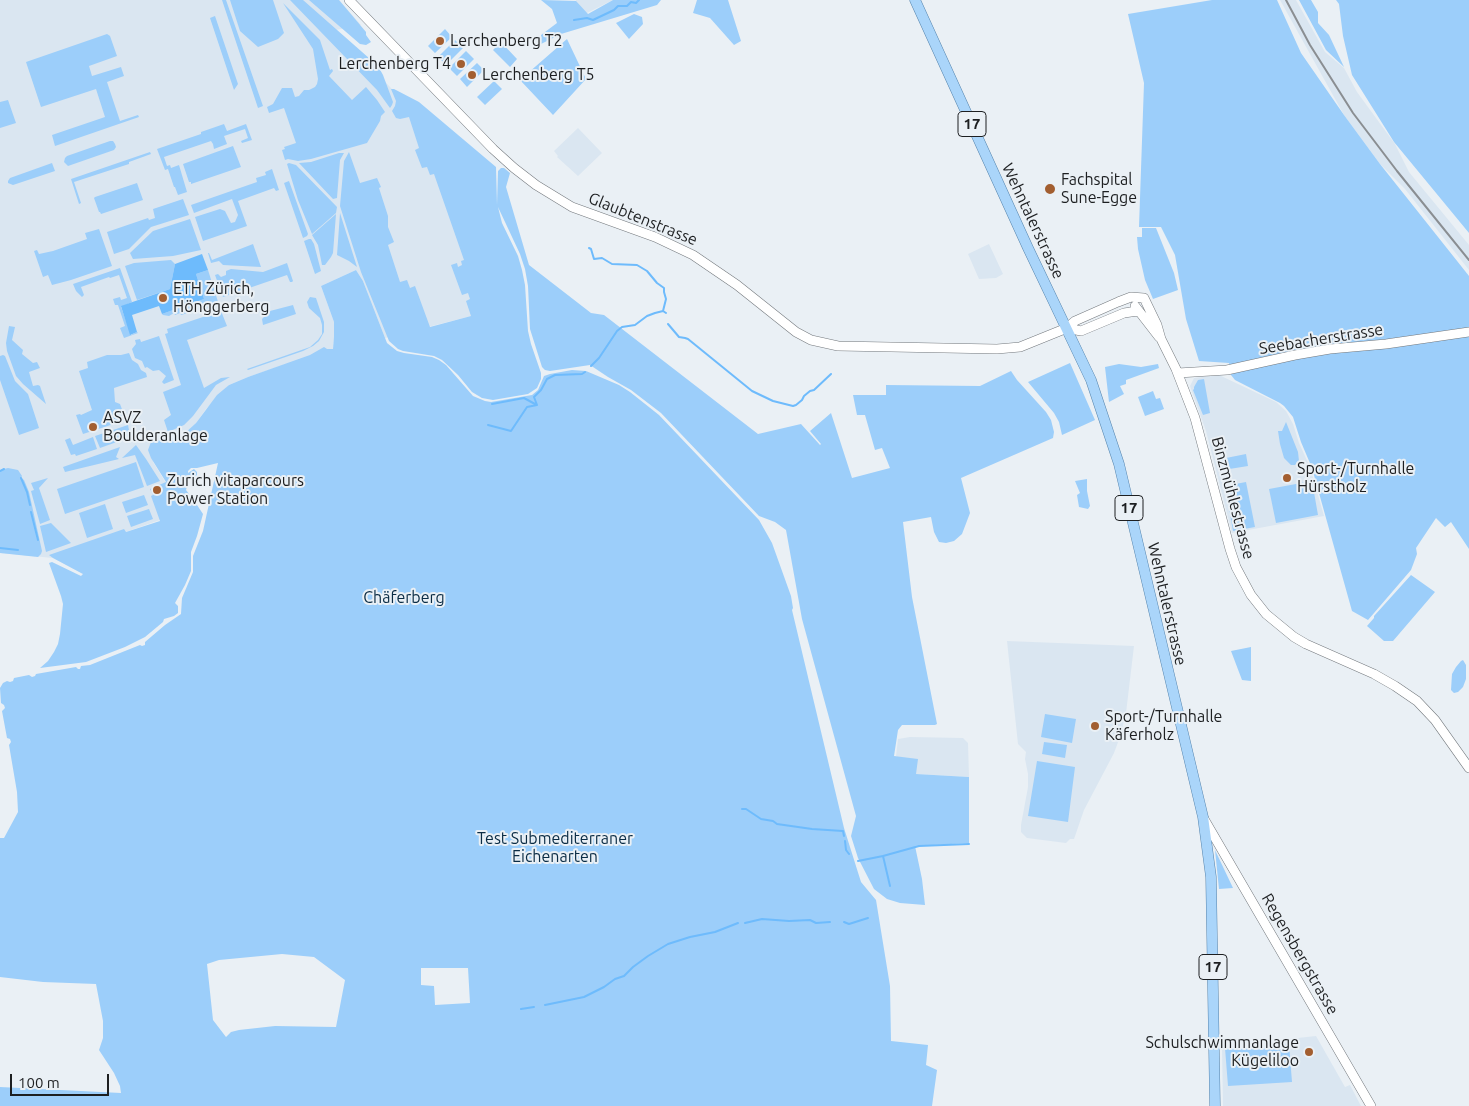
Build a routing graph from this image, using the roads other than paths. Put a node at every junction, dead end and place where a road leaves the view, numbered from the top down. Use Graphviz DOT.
graph roads {
  1 [pos="349,0"];
  2 [pos="914,0"];
  3 [pos="1131,297"];
  4 [pos="1144,298"];
  5 [pos="1138,311"];
  6 [pos="1067,328"];
  7 [pos="1469,332"];
  8 [pos="1161,339"];
  9 [pos="1178,374"];
  10 [pos="1469,768"];
  11 [pos="1203,817"];
  12 [pos="1215,1106"];
  13 [pos="1371,1106"];
  1 -- 6 [label="street, Glaubtenstrasse"];
  2 -- 6 [label="main road, Wehntalerstrasse / 17"];
  3 -- 4 [label="street"];
  3 -- 5 [label="street, Binzmühlestrasse"];
  3 -- 6 [label="street"];
  4 -- 5 [label="street"];
  4 -- 8 [label="street, Binzmühlestrasse"];
  5 -- 6 [label="street"];
  5 -- 8 [label="street, Binzmühlestrasse"];
  6 -- 11 [label="main road, Wehntalerstrasse / 17"];
  7 -- 9 [label="street, Seebacherstrasse"];
  8 -- 9 [label="street, Binzmühlestrasse"];
  9 -- 10 [label="street, Binzmühlestrasse"];
  11 -- 12 [label="main road, Wehntalerstrasse / 17"];
  11 -- 13 [label="street, Regensbergstrasse"];
}
